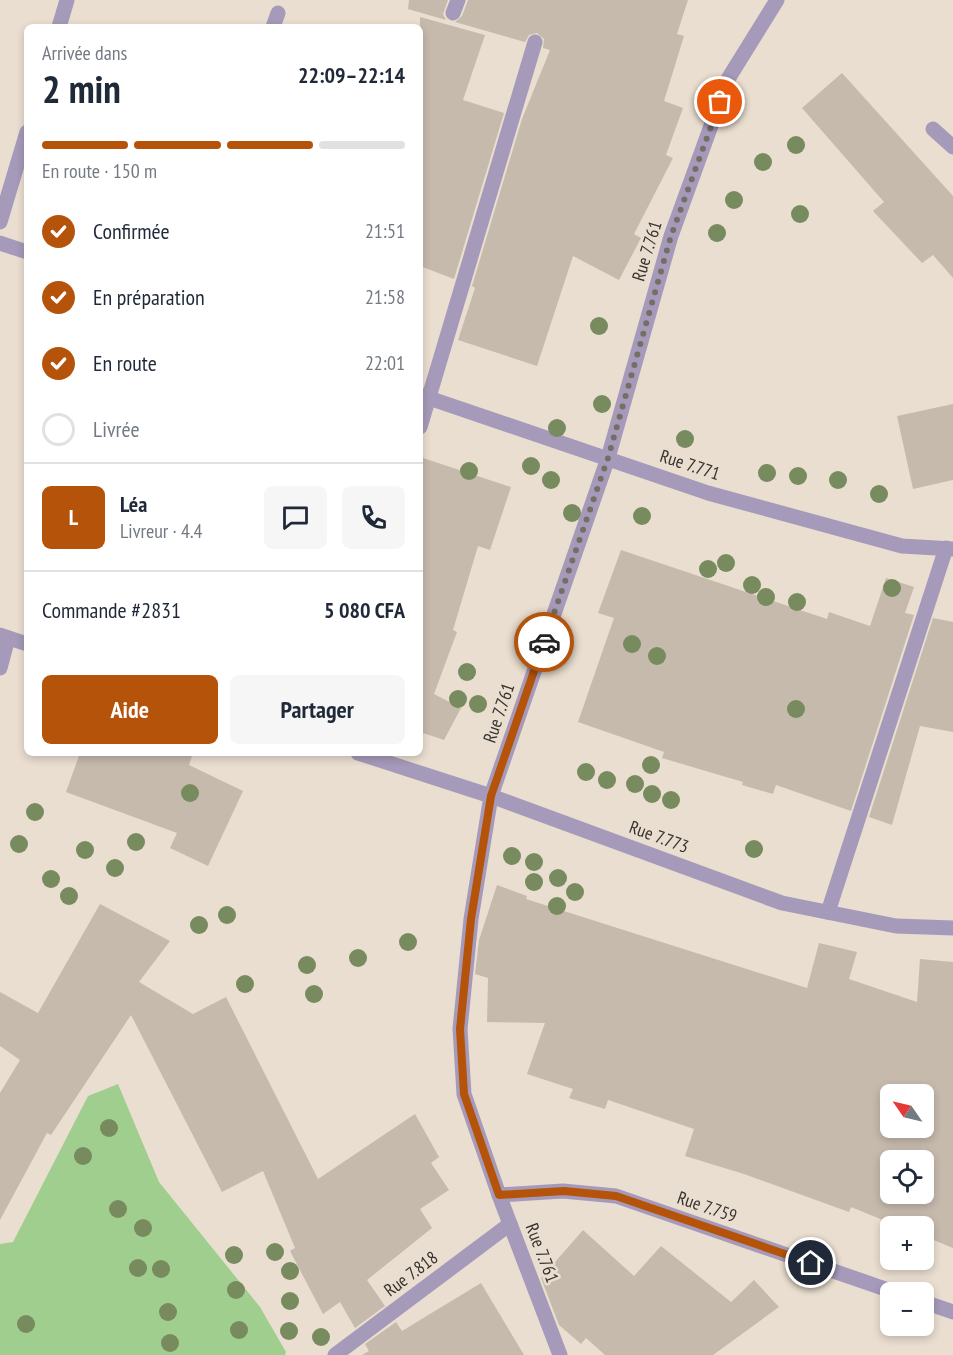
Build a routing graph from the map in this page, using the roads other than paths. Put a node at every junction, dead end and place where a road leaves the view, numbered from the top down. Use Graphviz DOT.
graph roads {
  1 [pos="67,0"];
  2 [pos="777,0"];
  3 [pos="59,24"];
  4 [pos="535,42"];
  5 [pos="933,129"];
  6 [pos="24,142"];
  7 [pos="953,147"];
  8 [pos="0,222"];
  9 [pos="0,243"];
  10 [pos="24,251"];
  11 [pos="425,397"];
  12 [pos="608,458"];
  13 [pos="950,549"];
  14 [pos="4,637"];
  15 [pos="24,643"];
  16 [pos="0,668"];
  17 [pos="367,756"];
  18 [pos="491,796"];
  19 [pos="828,912"];
  20 [pos="953,928"];
  21 [pos="499,1195"];
  22 [pos="510,1224"];
  23 [pos="880,1287"];
  24 [pos="934,1305"];
  25 [pos="953,1312"];
  26 [pos="334,1355"];
  27 [pos="560,1355"];
  1 -- 3 [label="street"];
  2 -- 12 [label="street, Rue 7.761"];
  4 -- 11 [label="street"];
  5 -- 7 [label="street"];
  6 -- 8 [label="street"];
  9 -- 10 [label="street"];
  11 -- 12 [label="street, Rue 7.771"];
  12 -- 13 [label="street, Rue 7.771"];
  12 -- 18 [label="street, Rue 7.761"];
  13 -- 19 [label="street"];
  14 -- 15 [label="street"];
  14 -- 16 [label="street"];
  17 -- 18 [label="street, Rue 7.773"];
  18 -- 19 [label="street, Rue 7.773"];
  18 -- 21 [label="street, Rue 7.761"];
  19 -- 20 [label="street, Rue 7.773"];
  21 -- 22 [label="street, Rue 7.761"];
  21 -- 23 [label="street, Rue 7.759"];
  22 -- 26 [label="street, Rue 7.818"];
  22 -- 27 [label="street, Rue 7.761"];
  24 -- 25 [label="street"];
}
